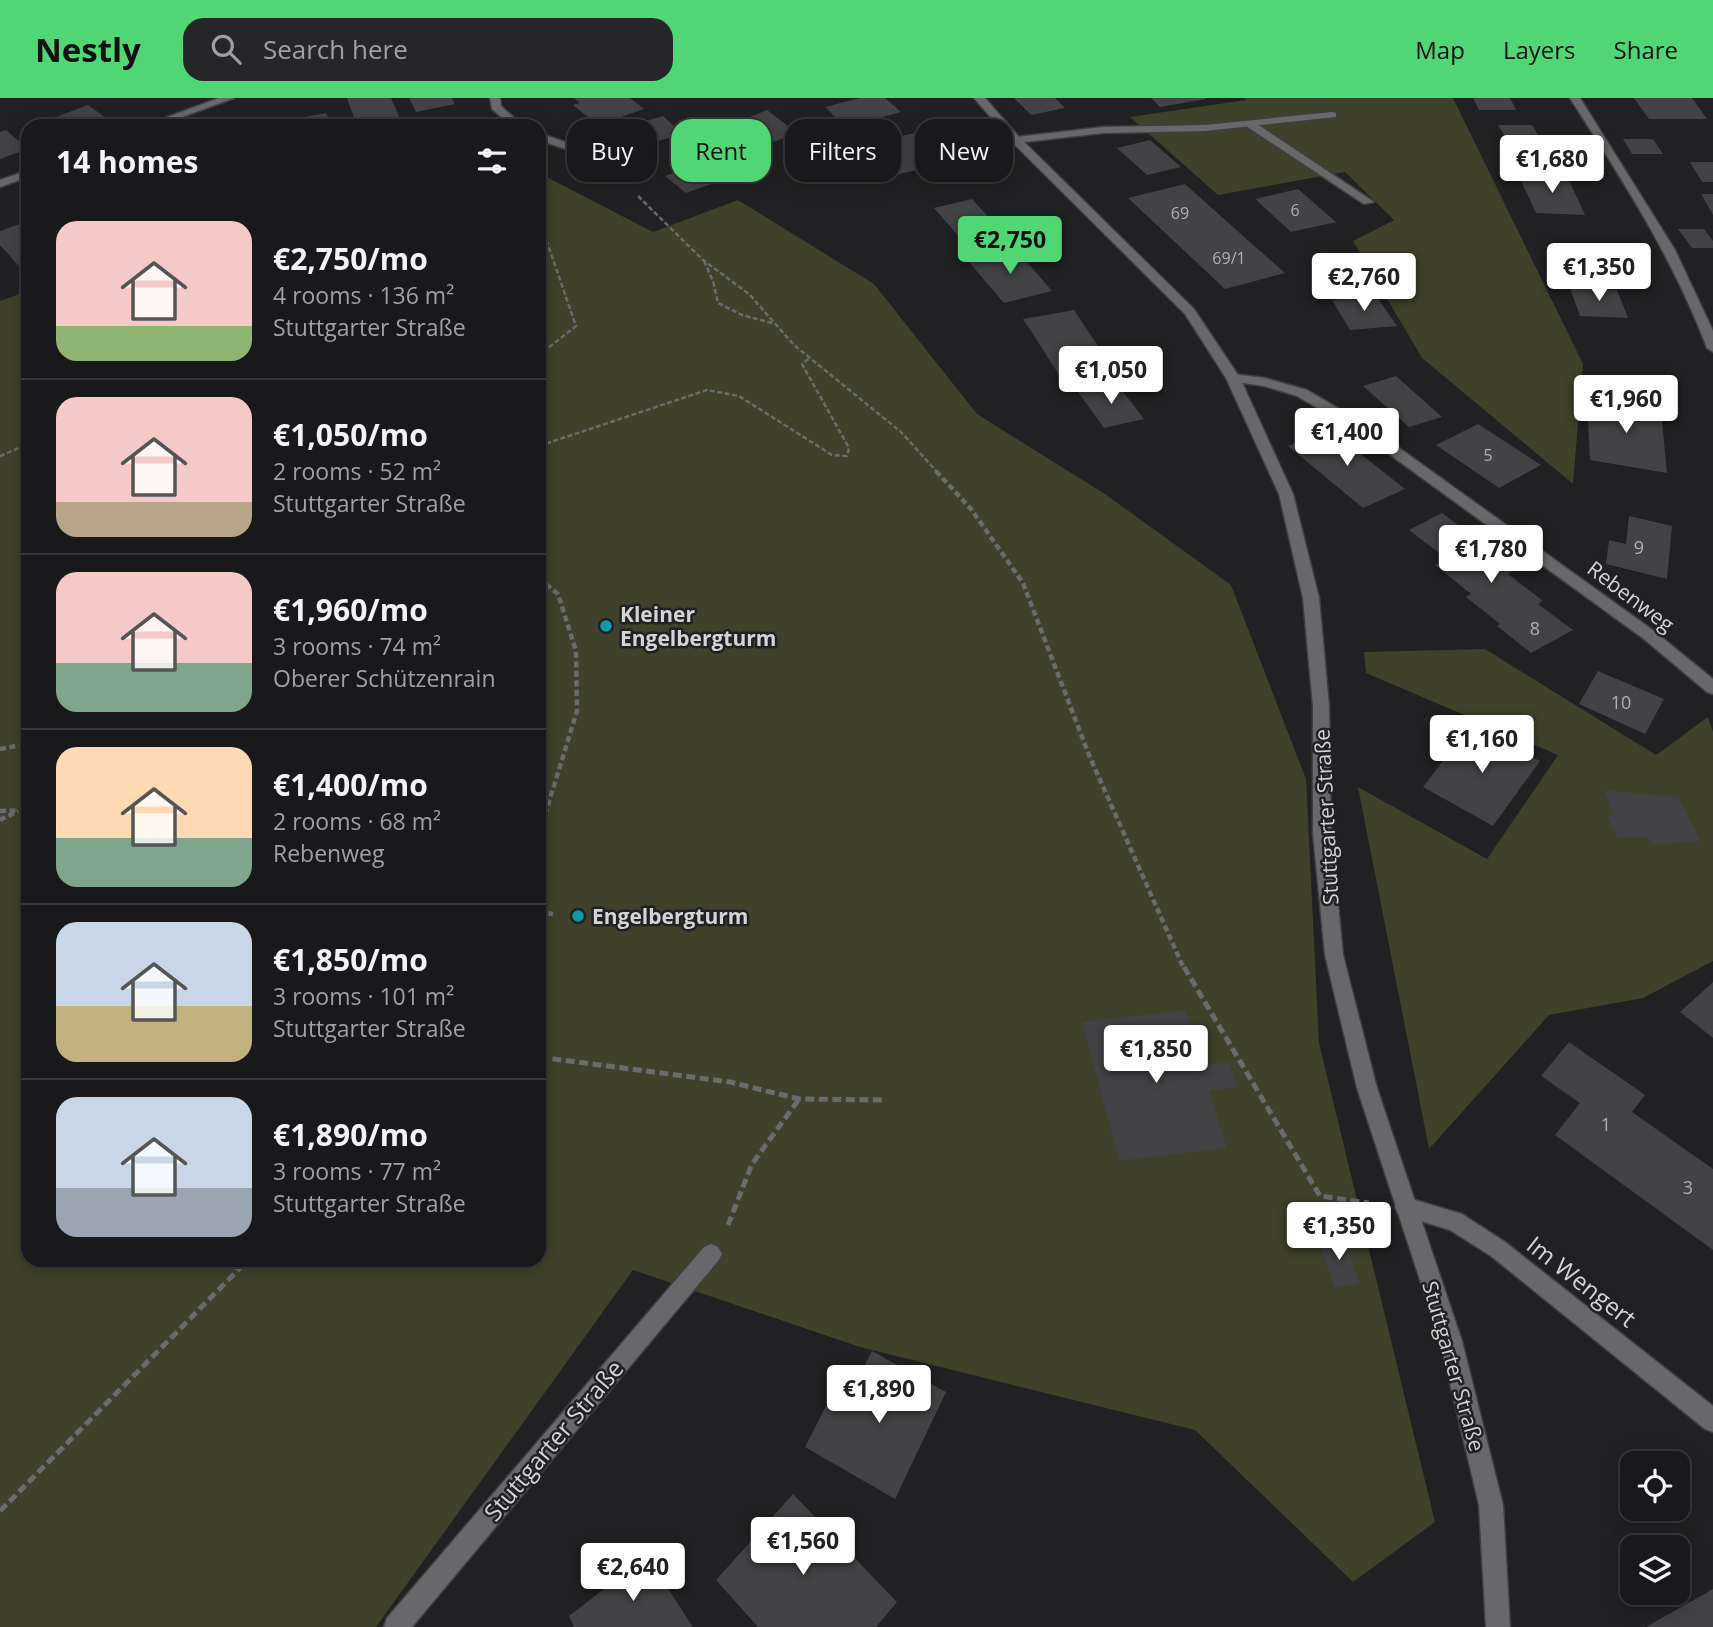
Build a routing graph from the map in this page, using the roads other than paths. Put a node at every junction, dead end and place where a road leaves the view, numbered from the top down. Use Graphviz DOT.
graph roads {
  1 [pos="229,98"];
  2 [pos="495,98"];
  3 [pos="979,98"];
  4 [pos="1575,98"];
  5 [pos="1332,115"];
  6 [pos="168,119"];
  7 [pos="510,119"];
  8 [pos="1250,124"];
  9 [pos="546,138"];
  10 [pos="1016,141"];
  11 [pos="567,146"];
  12 [pos="21,176"];
  13 [pos="0,184"];
  14 [pos="1368,202"];
  15 [pos="1713,348"];
  16 [pos="1233,378"];
  17 [pos="1713,688"];
  18 [pos="1405,1206"];
  19 [pos="711,1254"];
  20 [pos="1713,1421"];
  21 [pos="396,1627"];
  22 [pos="1498,1627"];
  1 -- 6 [label="street"];
  2 -- 7 [label="street"];
  3 -- 10 [label="street, Stuttgarter Straße"];
  4 -- 15 [label="street"];
  5 -- 8 [label="street"];
  8 -- 10 [label="street"];
  8 -- 14 [label="street"];
  9 -- 11 [label="street"];
  10 -- 16 [label="street, Stuttgarter Straße"];
  12 -- 13 [label="street"];
  16 -- 17 [label="street, Rebenweg"];
  16 -- 18 [label="street, Stuttgarter Straße"];
  18 -- 20 [label="street, Im Wengert"];
  18 -- 22 [label="street, Stuttgarter Straße"];
  19 -- 21 [label="street, Stuttgarter Straße"];
}
